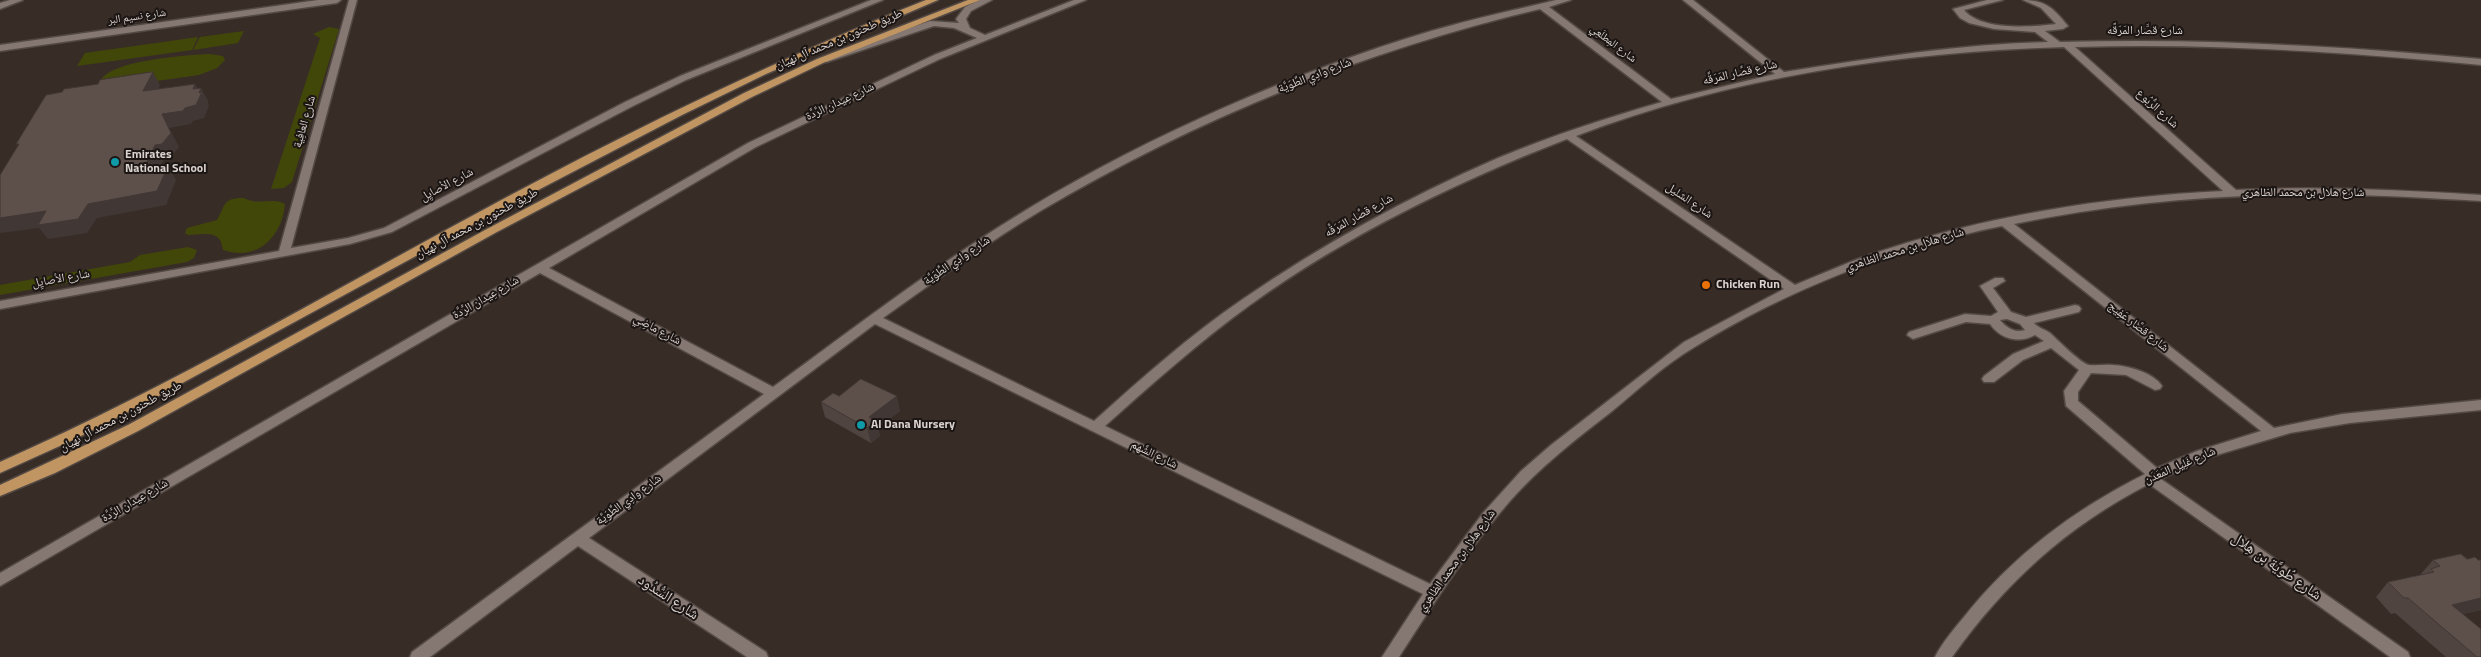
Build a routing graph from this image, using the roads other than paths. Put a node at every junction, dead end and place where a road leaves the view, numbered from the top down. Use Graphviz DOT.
graph roads {
  1 [pos="19,0"];
  2 [pos="337,0"];
  3 [pos="353,0"];
  4 [pos="879,0"];
  5 [pos="934,0"];
  6 [pos="976,0"];
  7 [pos="988,0"];
  8 [pos="1082,0"];
  9 [pos="1567,0"];
  10 [pos="1687,0"];
  11 [pos="1999,0"];
  12 [pos="2027,0"];
  13 [pos="0,6"];
  14 [pos="1542,6"];
  15 [pos="966,28"];
  16 [pos="2037,29"];
  17 [pos="982,38"];
  18 [pos="2062,44"];
  19 [pos="0,48"];
  20 [pos="820,61"];
  21 [pos="2481,62"];
  22 [pos="1782,75"];
  23 [pos="1669,102"];
  24 [pos="1568,135"];
  25 [pos="2232,193"];
  26 [pos="2481,198"];
  27 [pos="2003,221"];
  28 [pos="284,252"];
  29 [pos="539,267"];
  30 [pos="1999,281"];
  31 [pos="1794,290"];
  32 [pos="0,304"];
  33 [pos="2075,309"];
  34 [pos="2007,315"];
  35 [pos="874,319"];
  36 [pos="1994,320"];
  37 [pos="2028,325"];
  38 [pos="1913,335"];
  39 [pos="2053,342"];
  40 [pos="2084,369"];
  41 [pos="1989,379"];
  42 [pos="2155,386"];
  43 [pos="774,393"];
  44 [pos="2481,405"];
  45 [pos="1096,427"];
  46 [pos="2272,434"];
  47 [pos="0,468"];
  48 [pos="2153,476"];
  49 [pos="0,491"];
  50 [pos="577,538"];
  51 [pos="0,580"];
  52 [pos="1434,592"];
  53 [pos="418,657"];
  54 [pos="760,657"];
  55 [pos="1390,657"];
  56 [pos="1943,657"];
  57 [pos="2402,657"];
  1 -- 13 [label="street"];
  2 -- 19 [label="street, شارع نسيم البر"];
  3 -- 28 [label="street, شارع العافِية"];
  4 -- 28 [label="street, شارع الأصايِل"];
  5 -- 47 [label="main road, طريق طحنون بن محمد آل نهيان"];
  6 -- 20 [label="main road, طريق طحنون بن محمد آل نهيان"];
  7 -- 15 [label="street"];
  8 -- 17 [label="street, شارع عِيدان الرَّدَّة"];
  9 -- 14 [label="street, شارع وادِي الطِّوَيَّة"];
  10 -- 22 [label="street"];
  11 -- 16 [label="street"];
  12 -- 16 [label="street"];
  14 -- 23 [label="street, شارع المِطلَعِي"];
  14 -- 35 [label="street, شارع وادِي الطِّوَيَّة"];
  15 -- 17 [label="street"];
  15 -- 20 [label="street"];
  16 -- 18 [label="street, شارع الرُّبُوع"];
  17 -- 29 [label="street, شارع عِيدان الرَّدَّة"];
  18 -- 21 [label="street, شارع قصَّار المَرَقَّه"];
  18 -- 22 [label="street, شارع قصَّار المَرَقَّه"];
  18 -- 25 [label="street, شارع الرُّبُوع"];
  20 -- 49 [label="main road, طريق طحنون بن محمد آل نهيان"];
  22 -- 23 [label="street, شارع قصَّار المَرَقَّه"];
  23 -- 24 [label="street, شارع قصَّار المَرَقَّه"];
  24 -- 31 [label="street, شارع الشليل"];
  24 -- 45 [label="street, شارع قصَّار المَرَقَّه"];
  25 -- 26 [label="street, شارع هلال بن محمد الظاهري"];
  25 -- 27 [label="street, شارع هلال بن محمد الظاهري"];
  27 -- 31 [label="street, شارع هلال بن محمد الظاهري"];
  27 -- 46 [label="street, شارع قصَّار عَفِيج"];
  28 -- 32 [label="street, شارع الأصايِل"];
  29 -- 43 [label="street, شارع ماضِي"];
  29 -- 51 [label="street, شارع عِيدان الرَّدَّة"];
  30 -- 34 [label="street"];
  31 -- 52 [label="street, شارع هلال بن محمد الظاهري"];
  33 -- 37 [label="street"];
  34 -- 36 [label="street"];
  34 -- 37 [label="street"];
  35 -- 43 [label="street, شارع وادِي الطِّوَيَّة"];
  35 -- 45 [label="street, شارع الشَّهم"];
  36 -- 37 [label="street"];
  36 -- 38 [label="street"];
  37 -- 39 [label="street"];
  39 -- 40 [label="street"];
  39 -- 41 [label="street"];
  40 -- 42 [label="street"];
  40 -- 48 [label="street, شارع طُويَّة بن هِلال"];
  43 -- 50 [label="street, شارع وادِي الطِّوَيَّة"];
  44 -- 46 [label="street, شارع غَلِيل المَعَدَن"];
  45 -- 52 [label="street, شارع الشَّهم"];
  46 -- 48 [label="street, شارع غَلِيل المَعَدَن"];
  48 -- 56 [label="street, شارع غَلِيل المَعَدَن"];
  48 -- 57 [label="street, شارع طُويَّة بن هِلال"];
  50 -- 53 [label="street, شارع وادِي الطِّوَيَّة"];
  50 -- 54 [label="street, شارع السُّدُود"];
  52 -- 55 [label="street, شارع هلال بن محمد الظاهري"];
}
